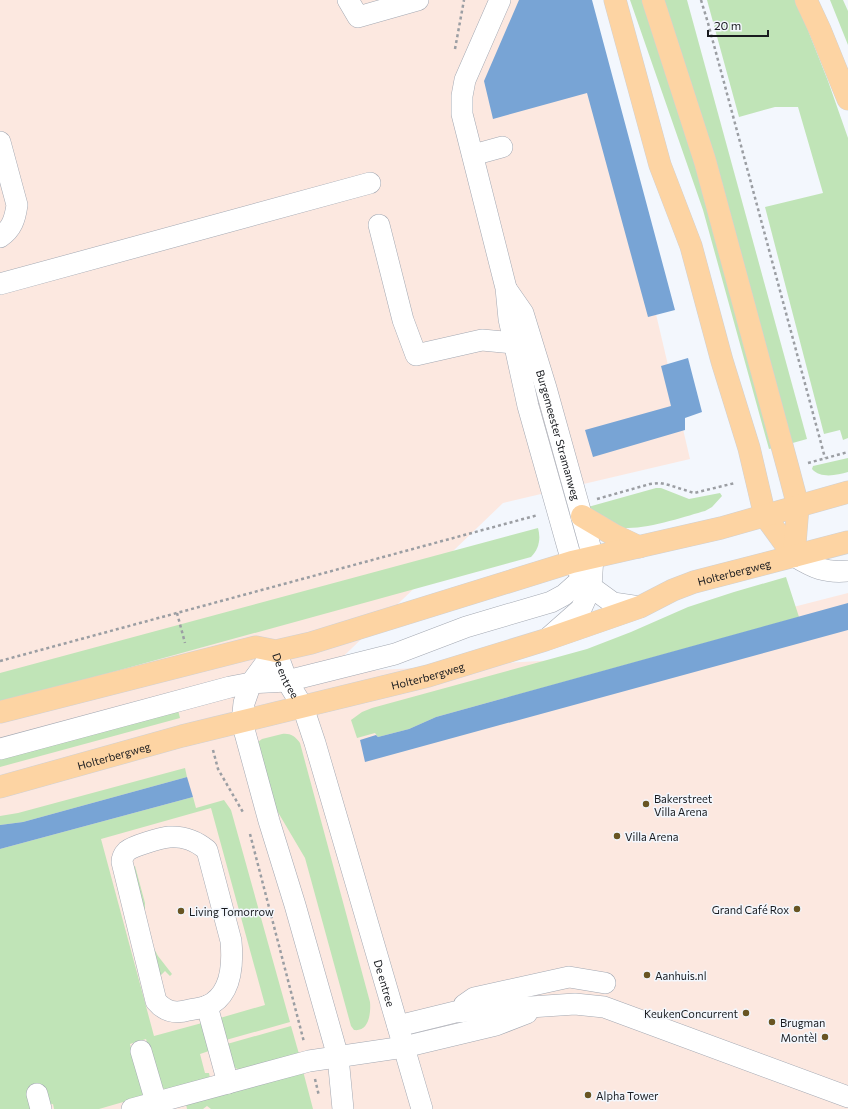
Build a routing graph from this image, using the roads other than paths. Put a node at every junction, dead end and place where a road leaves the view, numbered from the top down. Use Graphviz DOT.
graph roads {
  1 [pos="348,0"];
  2 [pos="418,0"];
  3 [pos="500,0"];
  4 [pos="615,0"];
  5 [pos="653,0"];
  6 [pos="806,0"];
  7 [pos="823,0"];
  8 [pos="848,66"];
  9 [pos="848,99"];
  10 [pos="0,142"];
  11 [pos="502,147"];
  12 [pos="473,155"];
  13 [pos="370,183"];
  14 [pos="379,225"];
  15 [pos="0,237"];
  16 [pos="0,284"];
  17 [pos="506,288"];
  18 [pos="514,342"];
  19 [pos="848,492"];
  20 [pos="798,506"];
  21 [pos="580,510"];
  22 [pos="765,516"];
  23 [pos="848,542"];
  24 [pos="639,547"];
  25 [pos="794,556"];
  26 [pos="593,557"];
  27 [pos="848,571"];
  28 [pos="582,576"];
  29 [pos="640,607"];
  30 [pos="545,640"];
  31 [pos="276,651"];
  32 [pos="287,681"];
  33 [pos="251,683"];
  34 [pos="303,707"];
  35 [pos="0,712"];
  36 [pos="242,722"];
  37 [pos="0,749"];
  38 [pos="0,787"];
  39 [pos="605,983"];
  40 [pos="542,1007"];
  41 [pos="455,1012"];
  42 [pos="209,1013"];
  43 [pos="398,1026"];
  44 [pos="404,1047"];
  45 [pos="141,1051"];
  46 [pos="338,1056"];
  47 [pos="228,1083"];
  48 [pos="848,1097"];
  49 [pos="156,1102"];
  50 [pos="132,1109"];
  51 [pos="343,1109"];
  52 [pos="422,1109"];
  1 -- 2 [label="street"];
  3 -- 12 [label="street, Burgemeester Stramanweg"];
  4 -- 22 [label="main road"];
  5 -- 20 [label="main road"];
  6 -- 9 [label="main road"];
  7 -- 8 [label="main road"];
  10 -- 15 [label="street"];
  11 -- 12 [label="street"];
  12 -- 17 [label="street, Burgemeester Stramanweg"];
  13 -- 16 [label="street"];
  14 -- 18 [label="street"];
  17 -- 18 [label="street, Burgemeester Stramanweg"];
  17 -- 21 [label="street, Burgemeester Stramanweg"];
  18 -- 28 [label="street, Burgemeester Stramanweg"];
  19 -- 20 [label="main road"];
  20 -- 22 [label="main road"];
  20 -- 25 [label="main road"];
  21 -- 24 [label="main road"];
  21 -- 26 [label="street, Burgemeester Stramanweg"];
  22 -- 24 [label="main road"];
  22 -- 25 [label="main road"];
  23 -- 25 [label="main road, Holterbergweg"];
  24 -- 26 [label="main road"];
  25 -- 27 [label="street"];
  25 -- 29 [label="main road, Holterbergweg"];
  26 -- 28 [label="main road"];
  28 -- 29 [label="street"];
  28 -- 30 [label="street"];
  28 -- 31 [label="main road"];
  28 -- 32 [label="street"];
  29 -- 30 [label="main road, Holterbergweg"];
  30 -- 34 [label="main road, Holterbergweg"];
  31 -- 32 [label="street, De entree"];
  31 -- 33 [label="street, De entree"];
  31 -- 35 [label="main road"];
  32 -- 33 [label="street"];
  32 -- 34 [label="street, De entree"];
  33 -- 36 [label="street, De entree"];
  33 -- 37 [label="street"];
  34 -- 36 [label="main road, Holterbergweg"];
  34 -- 43 [label="street, De entree"];
  36 -- 38 [label="main road, Holterbergweg"];
  36 -- 46 [label="street, De entree"];
  39 -- 41 [label="street"];
  40 -- 41 [label="street"];
  40 -- 44 [label="street"];
  40 -- 48 [label="street"];
  41 -- 43 [label="street"];
  42 -- 42 [label="street"];
  42 -- 47 [label="street"];
  43 -- 44 [label="street, De entree"];
  44 -- 46 [label="street"];
  44 -- 52 [label="street, De entree"];
  45 -- 49 [label="street"];
  46 -- 47 [label="street"];
  46 -- 51 [label="street, De entree"];
  47 -- 49 [label="street"];
  49 -- 50 [label="street"];
}
